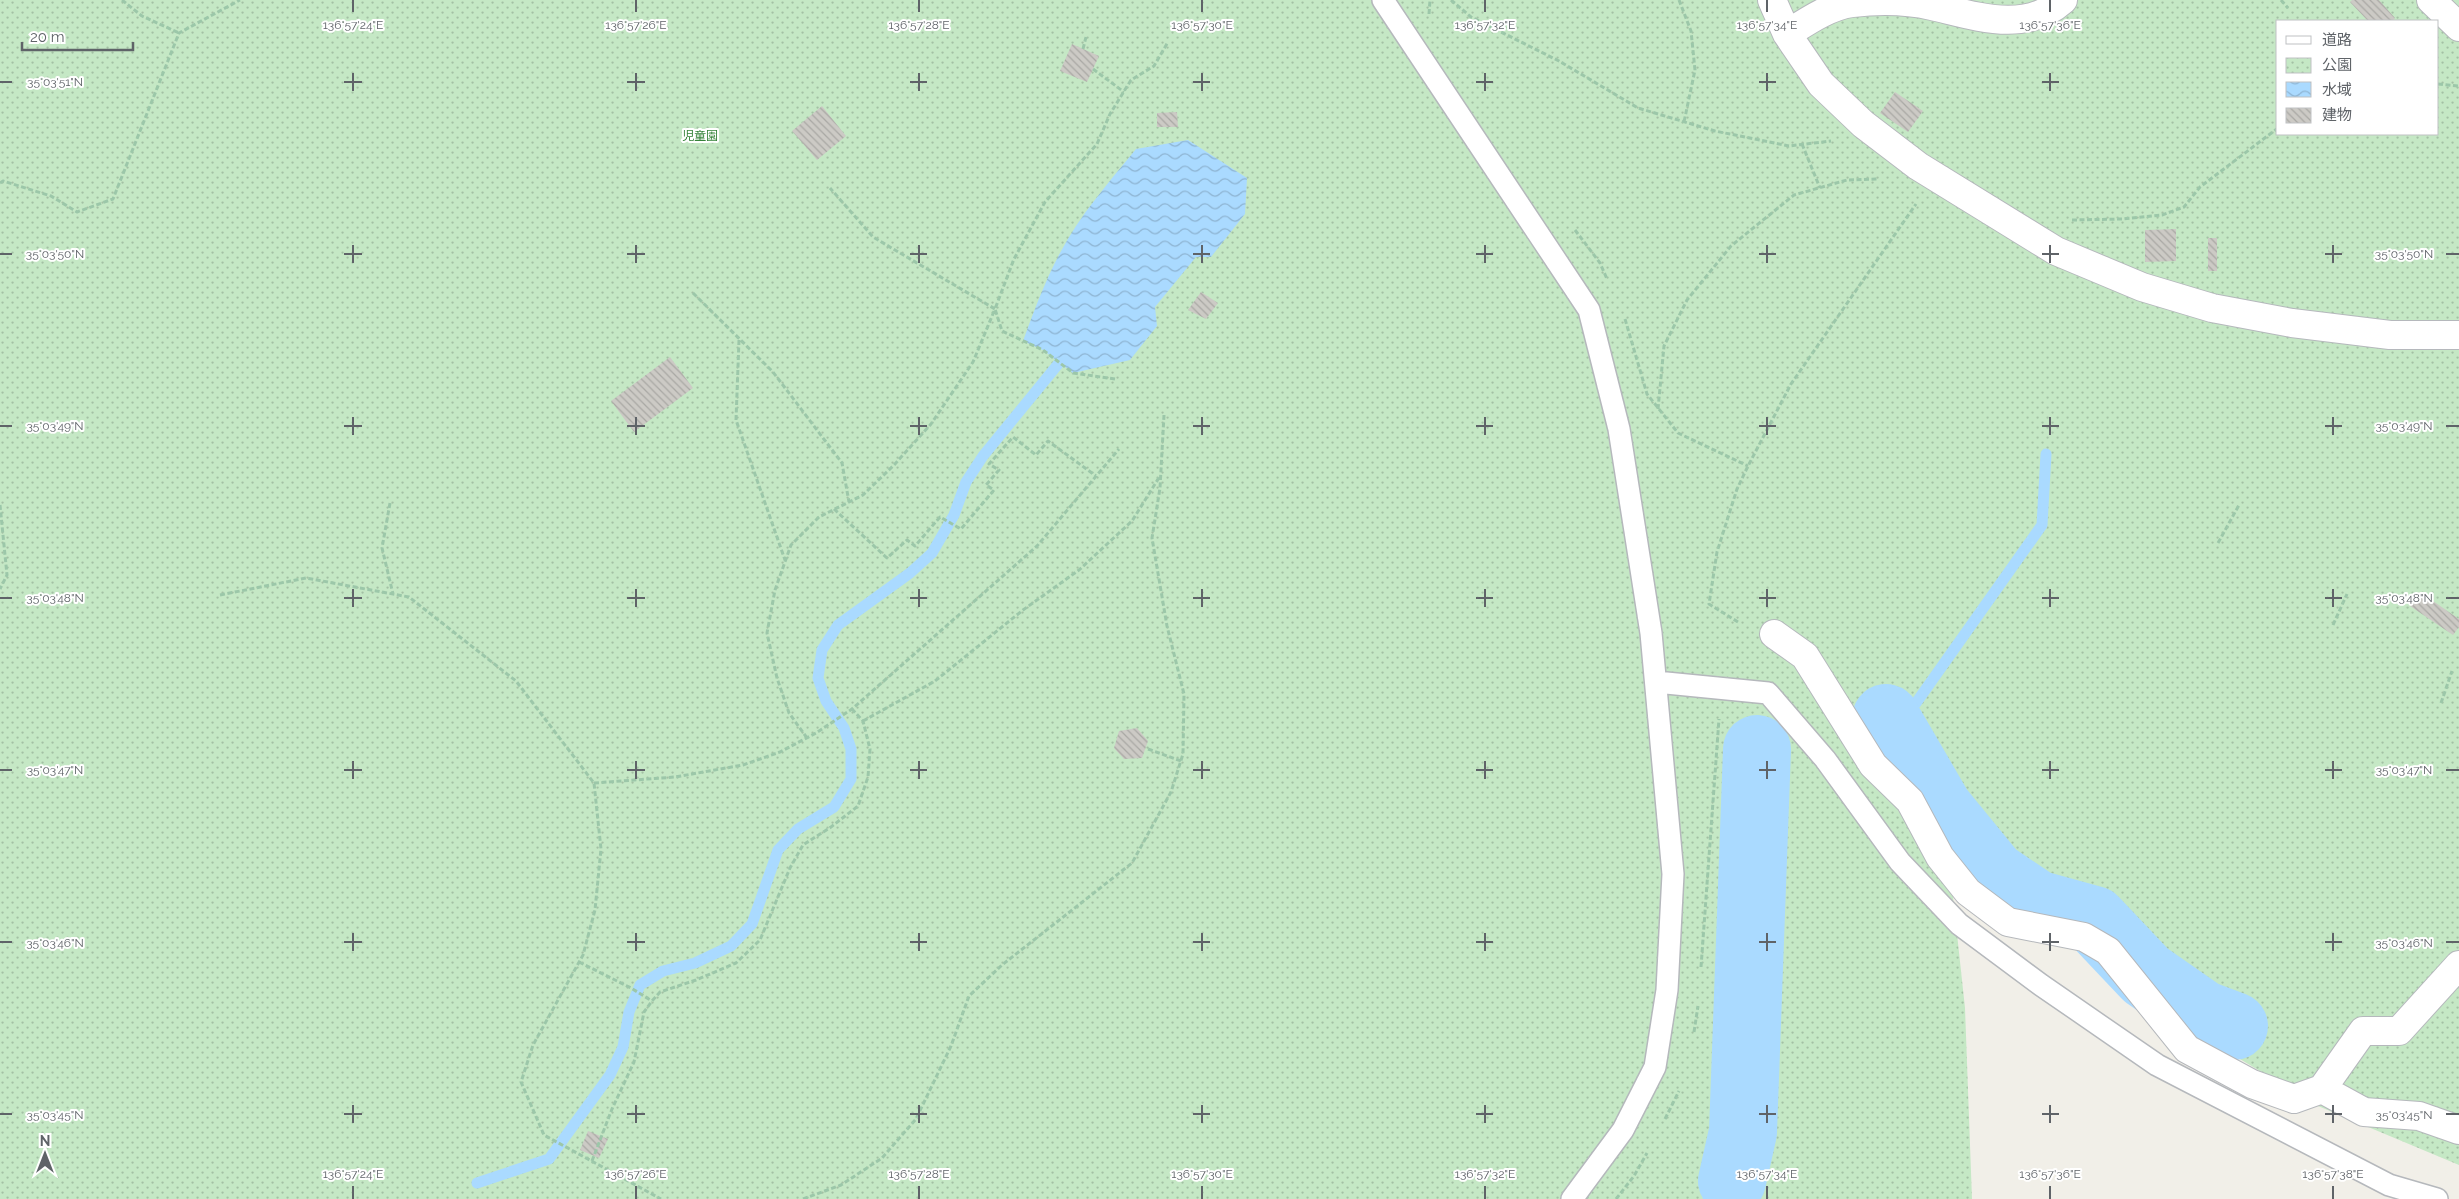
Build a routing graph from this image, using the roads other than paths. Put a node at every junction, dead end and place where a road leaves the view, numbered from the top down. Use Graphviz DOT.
graph roads {
  1 [pos="1382,0"];
  2 [pos="1772,0"];
  3 [pos="2063,0"];
  4 [pos="2431,0"];
  5 [pos="2459,27"];
  6 [pos="1787,34"];
  7 [pos="2459,335"];
  8 [pos="1774,634"];
  9 [pos="1656,682"];
  10 [pos="2459,965"];
  11 [pos="2322,1089"];
  12 [pos="2459,1130"];
  13 [pos="1572,1199"];
  14 [pos="2437,1199"];
  1 -- 9 [label="lane"];
  2 -- 6 [label="street"];
  3 -- 6 [label="street"];
  4 -- 5 [label="street"];
  6 -- 7 [label="street"];
  8 -- 11 [label="street"];
  9 -- 13 [label="lane"];
  9 -- 14 [label="lane"];
  10 -- 11 [label="street"];
  11 -- 12 [label="street"];
}
